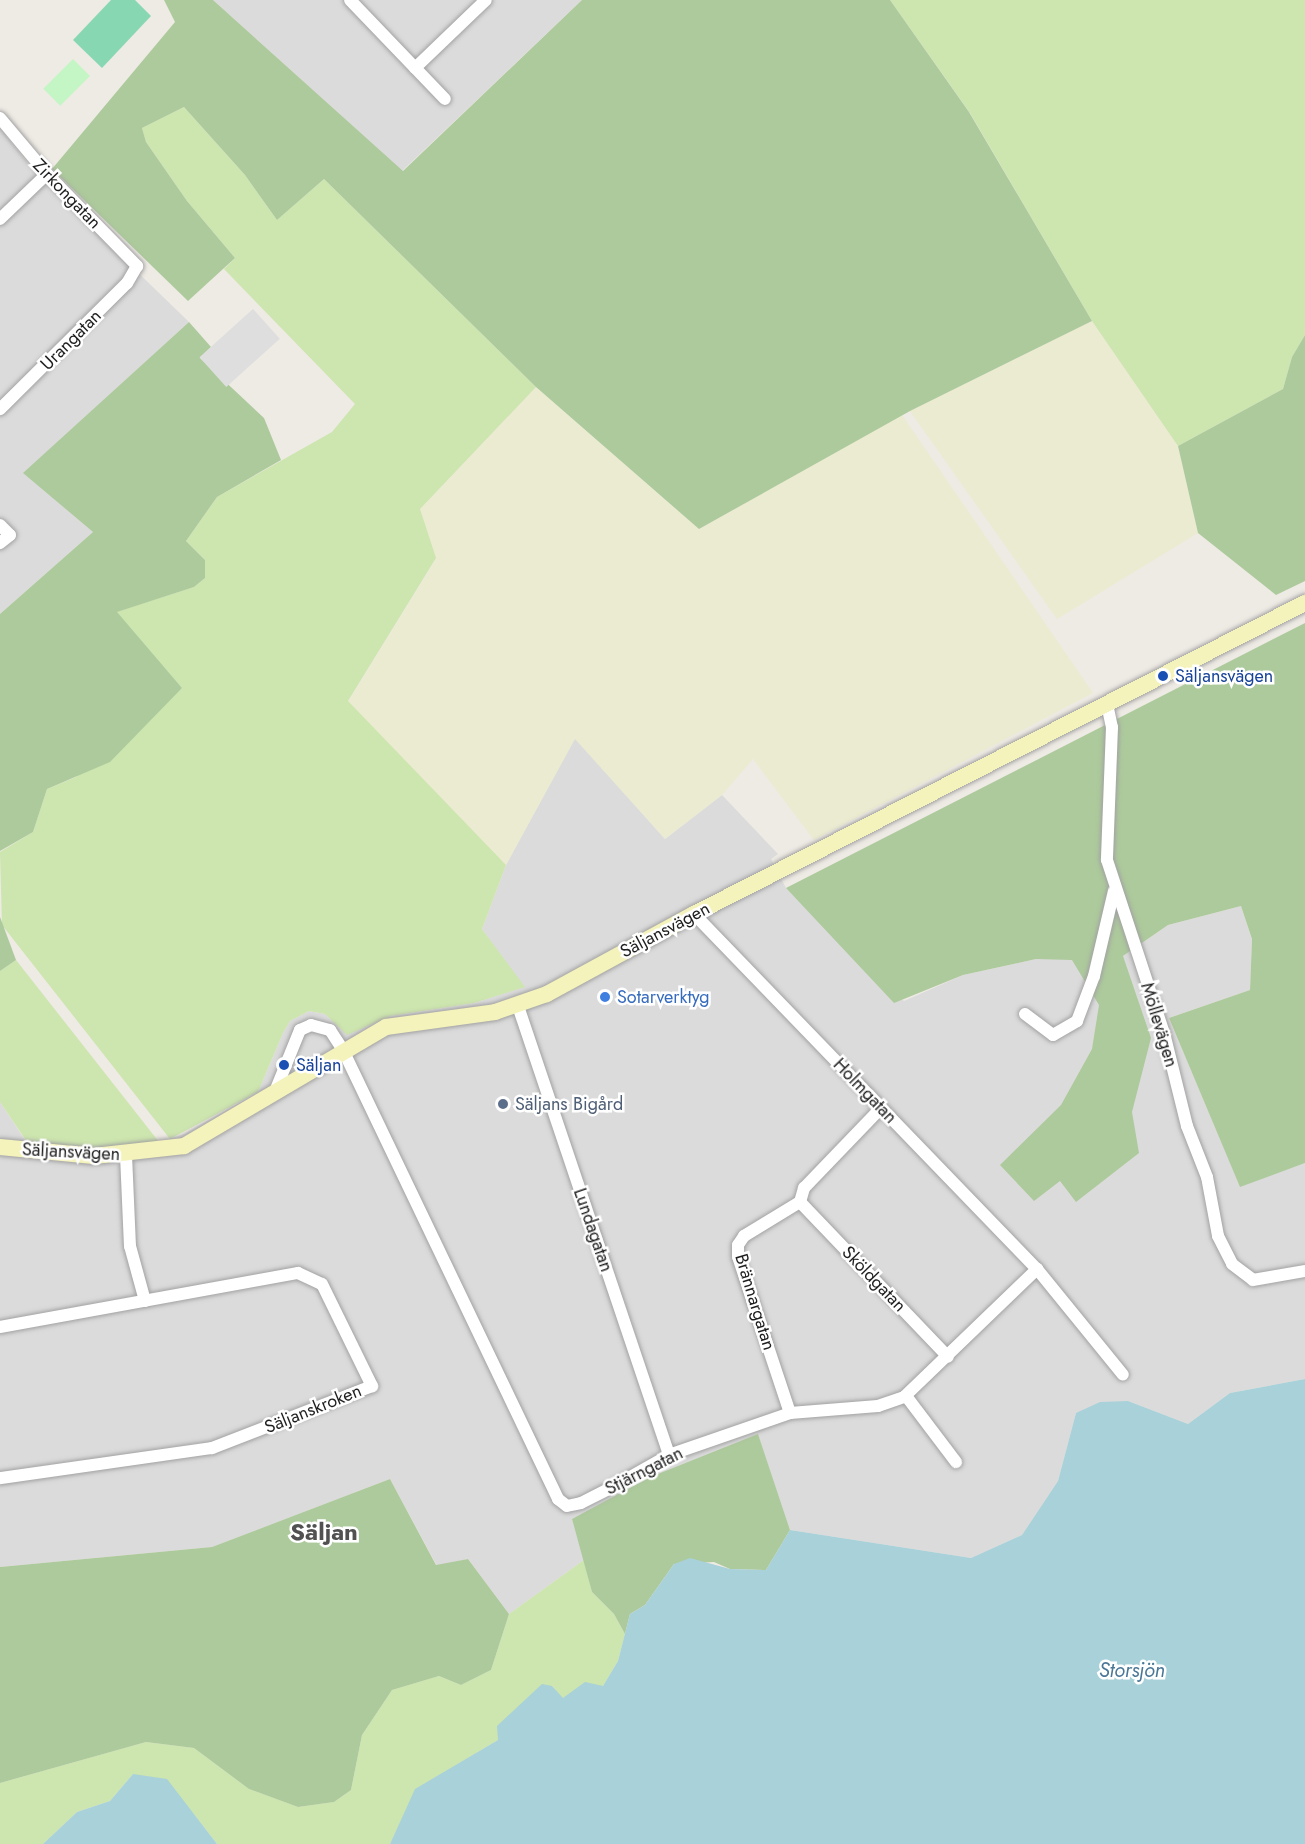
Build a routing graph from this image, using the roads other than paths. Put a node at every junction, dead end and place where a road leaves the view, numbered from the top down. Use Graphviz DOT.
graph roads {
  1 [pos="350,0"];
  2 [pos="486,0"];
  3 [pos="415,68"];
  4 [pos="445,99"];
  5 [pos="0,118"];
  6 [pos="47,174"];
  7 [pos="0,219"];
  8 [pos="137,266"];
  9 [pos="0,410"];
  10 [pos="0,525"];
  11 [pos="0,543"];
  12 [pos="1305,603"];
  13 [pos="1107,704"];
  14 [pos="1114,890"];
  15 [pos="694,914"];
  16 [pos="518,1006"];
  17 [pos="1025,1014"];
  18 [pos="343,1050"];
  19 [pos="274,1095"];
  20 [pos="881,1108"];
  21 [pos="0,1147"];
  22 [pos="126,1155"];
  23 [pos="800,1202"];
  24 [pos="1037,1269"];
  25 [pos="1305,1271"];
  26 [pos="145,1301"];
  27 [pos="0,1327"];
  28 [pos="948,1357"];
  29 [pos="1123,1375"];
  30 [pos="906,1396"];
  31 [pos="790,1413"];
  32 [pos="669,1455"];
  33 [pos="956,1462"];
  34 [pos="0,1478"];
  1 -- 3 [label="street"];
  2 -- 3 [label="street"];
  3 -- 4 [label="street"];
  5 -- 6 [label="street, Zirkongatan"];
  6 -- 7 [label="street"];
  6 -- 8 [label="street, Zirkongatan"];
  8 -- 9 [label="street, Urangatan"];
  10 -- 11 [label="street"];
  12 -- 13 [label="street, Säljansvägen"];
  13 -- 14 [label="street, Möllevägen"];
  13 -- 15 [label="street, Säljansvägen"];
  14 -- 17 [label="street"];
  14 -- 25 [label="street, Möllevägen"];
  15 -- 16 [label="street, Säljansvägen"];
  15 -- 20 [label="street, Holmgatan"];
  16 -- 18 [label="street, Säljansvägen"];
  16 -- 32 [label="street, Lundagatan"];
  18 -- 19 [label="street, Säljansvägen"];
  18 -- 19 [label="street, Stjärngatan"];
  18 -- 32 [label="street, Stjärngatan"];
  19 -- 22 [label="street, Säljansvägen"];
  20 -- 23 [label="street, Brännargatan"];
  20 -- 24 [label="street, Holmgatan"];
  21 -- 22 [label="street, Säljansvägen"];
  22 -- 26 [label="street"];
  23 -- 28 [label="street, Sköldgatan"];
  23 -- 31 [label="street, Brännargatan"];
  24 -- 28 [label="street, Stjärngatan"];
  24 -- 29 [label="street"];
  26 -- 27 [label="street"];
  26 -- 34 [label="street, Säljanskroken"];
  28 -- 30 [label="street, Stjärngatan"];
  30 -- 31 [label="street, Stjärngatan"];
  30 -- 33 [label="street"];
  31 -- 32 [label="street, Stjärngatan"];
}
